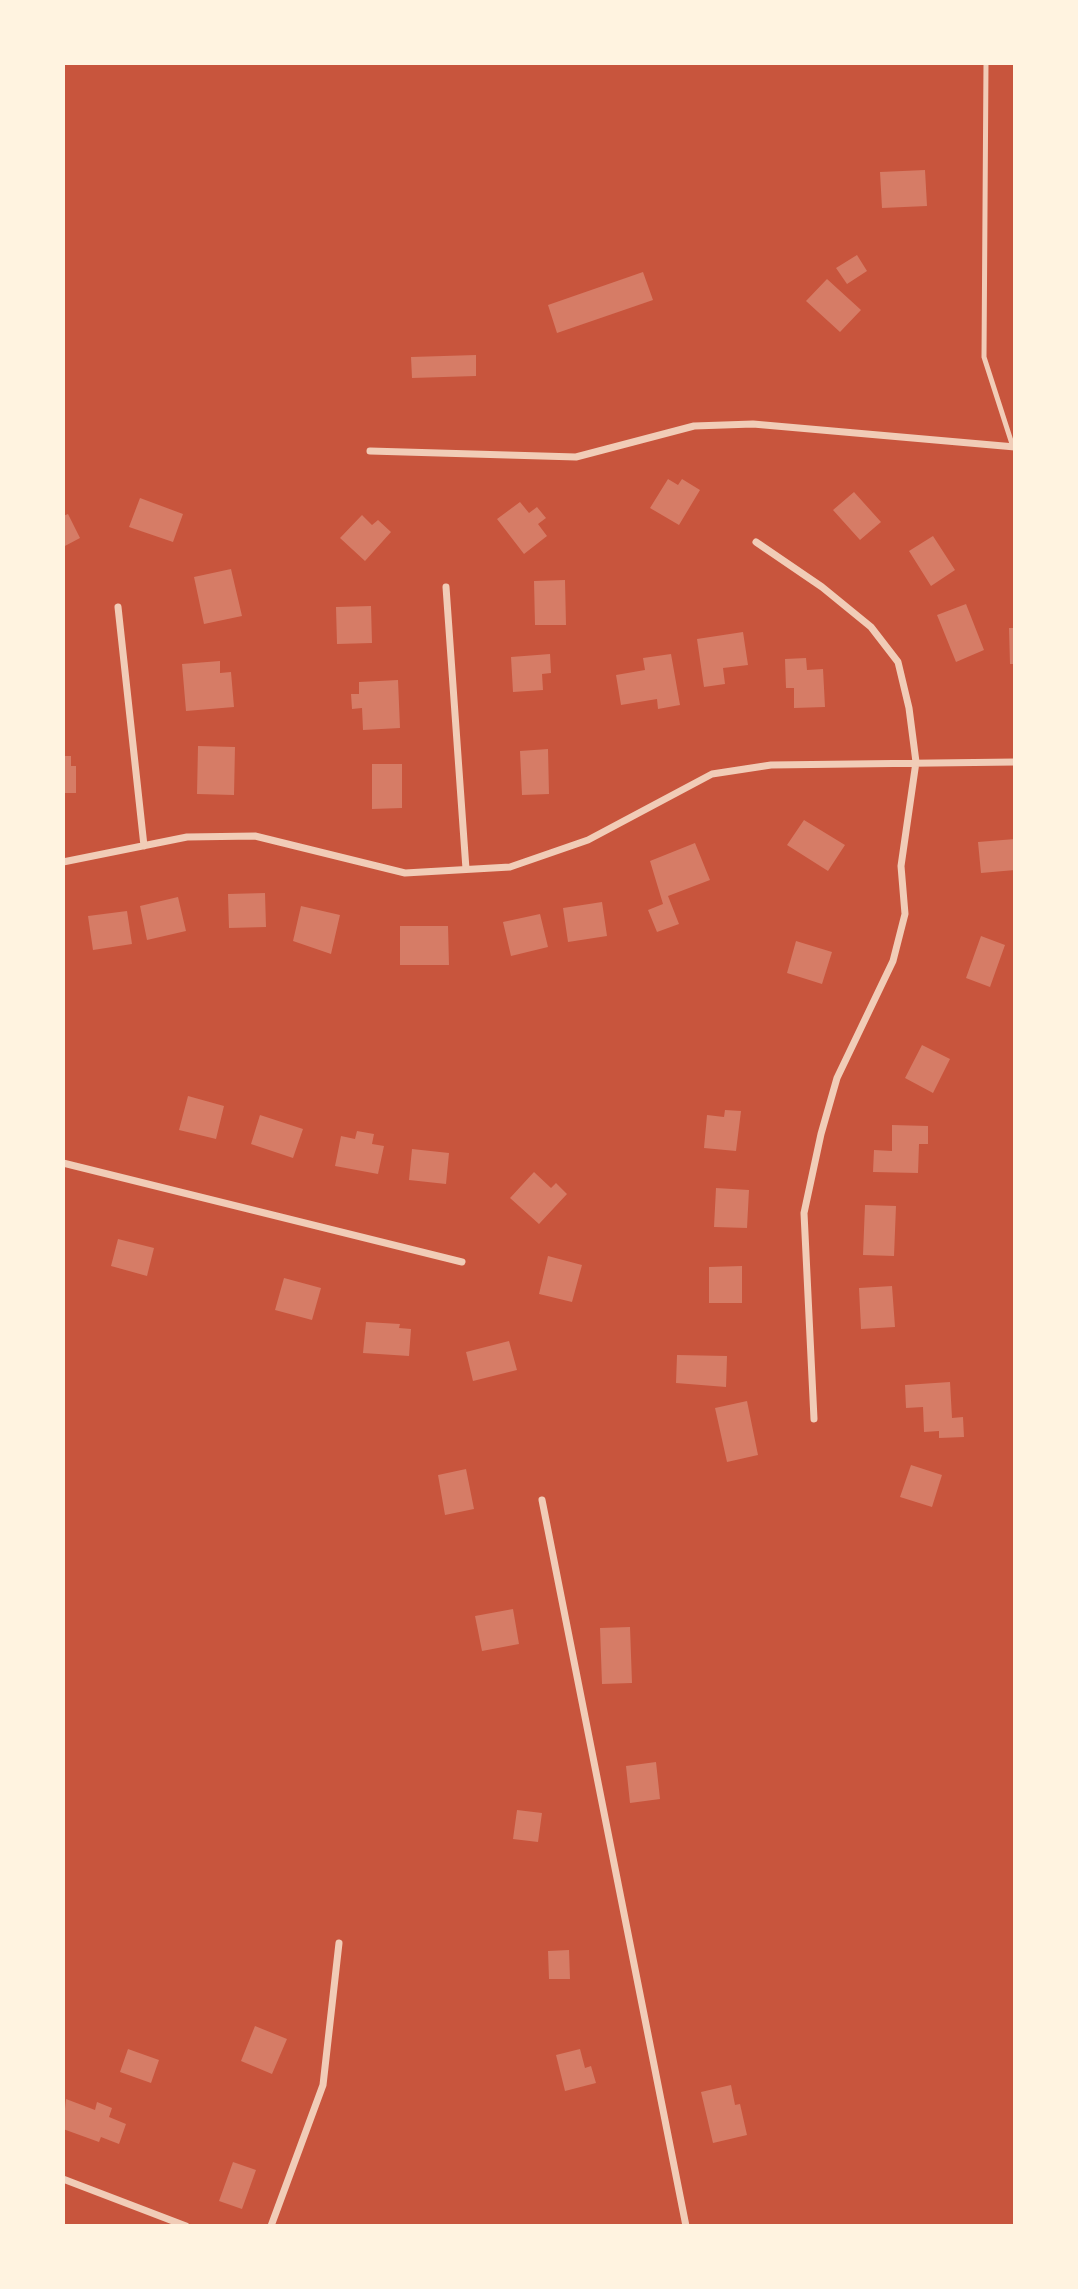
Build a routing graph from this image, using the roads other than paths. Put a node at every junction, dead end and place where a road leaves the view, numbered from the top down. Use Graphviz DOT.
graph roads {
  1 [pos="986,63"];
  2 [pos="1014,447"];
  3 [pos="370,451"];
  4 [pos="756,542"];
  5 [pos="446,587"];
  6 [pos="118,607"];
  7 [pos="916,762"];
  8 [pos="1015,762"];
  9 [pos="144,846"];
  10 [pos="63,862"];
  11 [pos="466,869"];
  12 [pos="63,1163"];
  13 [pos="462,1262"];
  14 [pos="814,1419"];
  15 [pos="542,1500"];
  16 [pos="339,1943"];
  17 [pos="63,2179"];
  18 [pos="186,2226"];
  19 [pos="271,2226"];
  20 [pos="685,2226"];
  1 -- 2 [label="lane"];
  2 -- 3 [label="street"];
  4 -- 7 [label="street"];
  5 -- 11 [label="street"];
  6 -- 9 [label="street"];
  7 -- 8 [label="street"];
  7 -- 11 [label="street"];
  7 -- 14 [label="street"];
  9 -- 10 [label="street"];
  9 -- 11 [label="street"];
  12 -- 13 [label="street"];
  15 -- 20 [label="street"];
  16 -- 19 [label="street"];
  17 -- 18 [label="street"];
}
